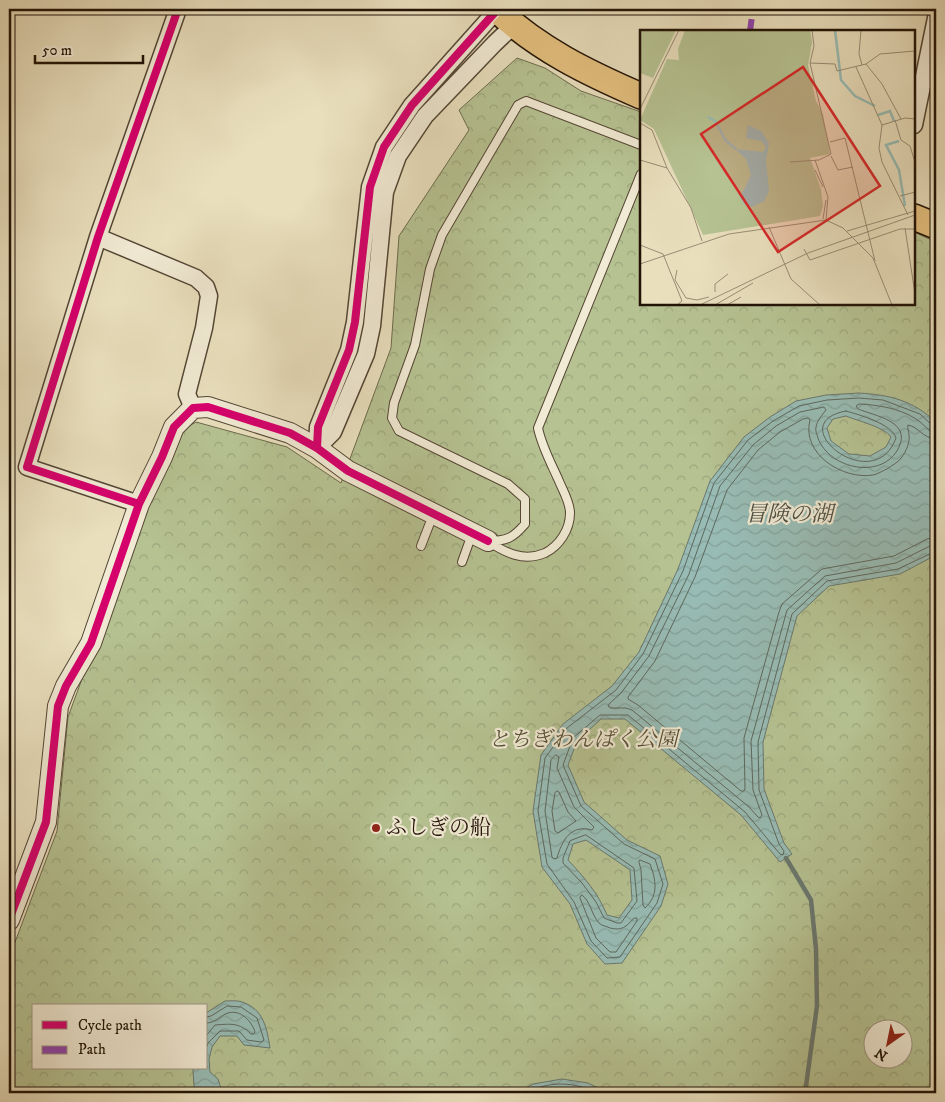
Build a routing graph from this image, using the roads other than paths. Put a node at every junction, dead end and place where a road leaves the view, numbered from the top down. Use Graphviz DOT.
graph roads {
  1 [pos="178,9"];
  2 [pos="502,15"];
  3 [pos="936,18"];
  4 [pos="640,96"];
  5 [pos="915,120"];
  6 [pos="640,145"];
  7 [pos="640,176"];
  8 [pos="915,216"];
  9 [pos="936,226"];
  10 [pos="98,236"];
  11 [pos="193,408"];
  12 [pos="317,448"];
  13 [pos="138,504"];
  14 [pos="434,513"];
  15 [pos="481,537"];
  16 [pos="421,546"];
  17 [pos="462,562"];
  18 [pos="9,920"];
  1 -- 10 [label="street"];
  2 -- 4 [label="main road"];
  2 -- 12 [label="street"];
  2 -- 12 [label="street"];
  3 -- 5 [label="street"];
  6 -- 15 [label="lane"];
  7 -- 15 [label="lane"];
  8 -- 9 [label="main road"];
  10 -- 11 [label="street"];
  10 -- 13 [label="street"];
  11 -- 12 [label="street"];
  11 -- 13 [label="street"];
  12 -- 14 [label="street"];
  13 -- 18 [label="street"];
  14 -- 15 [label="street"];
  14 -- 16 [label="lane"];
  15 -- 17 [label="lane"];
}
